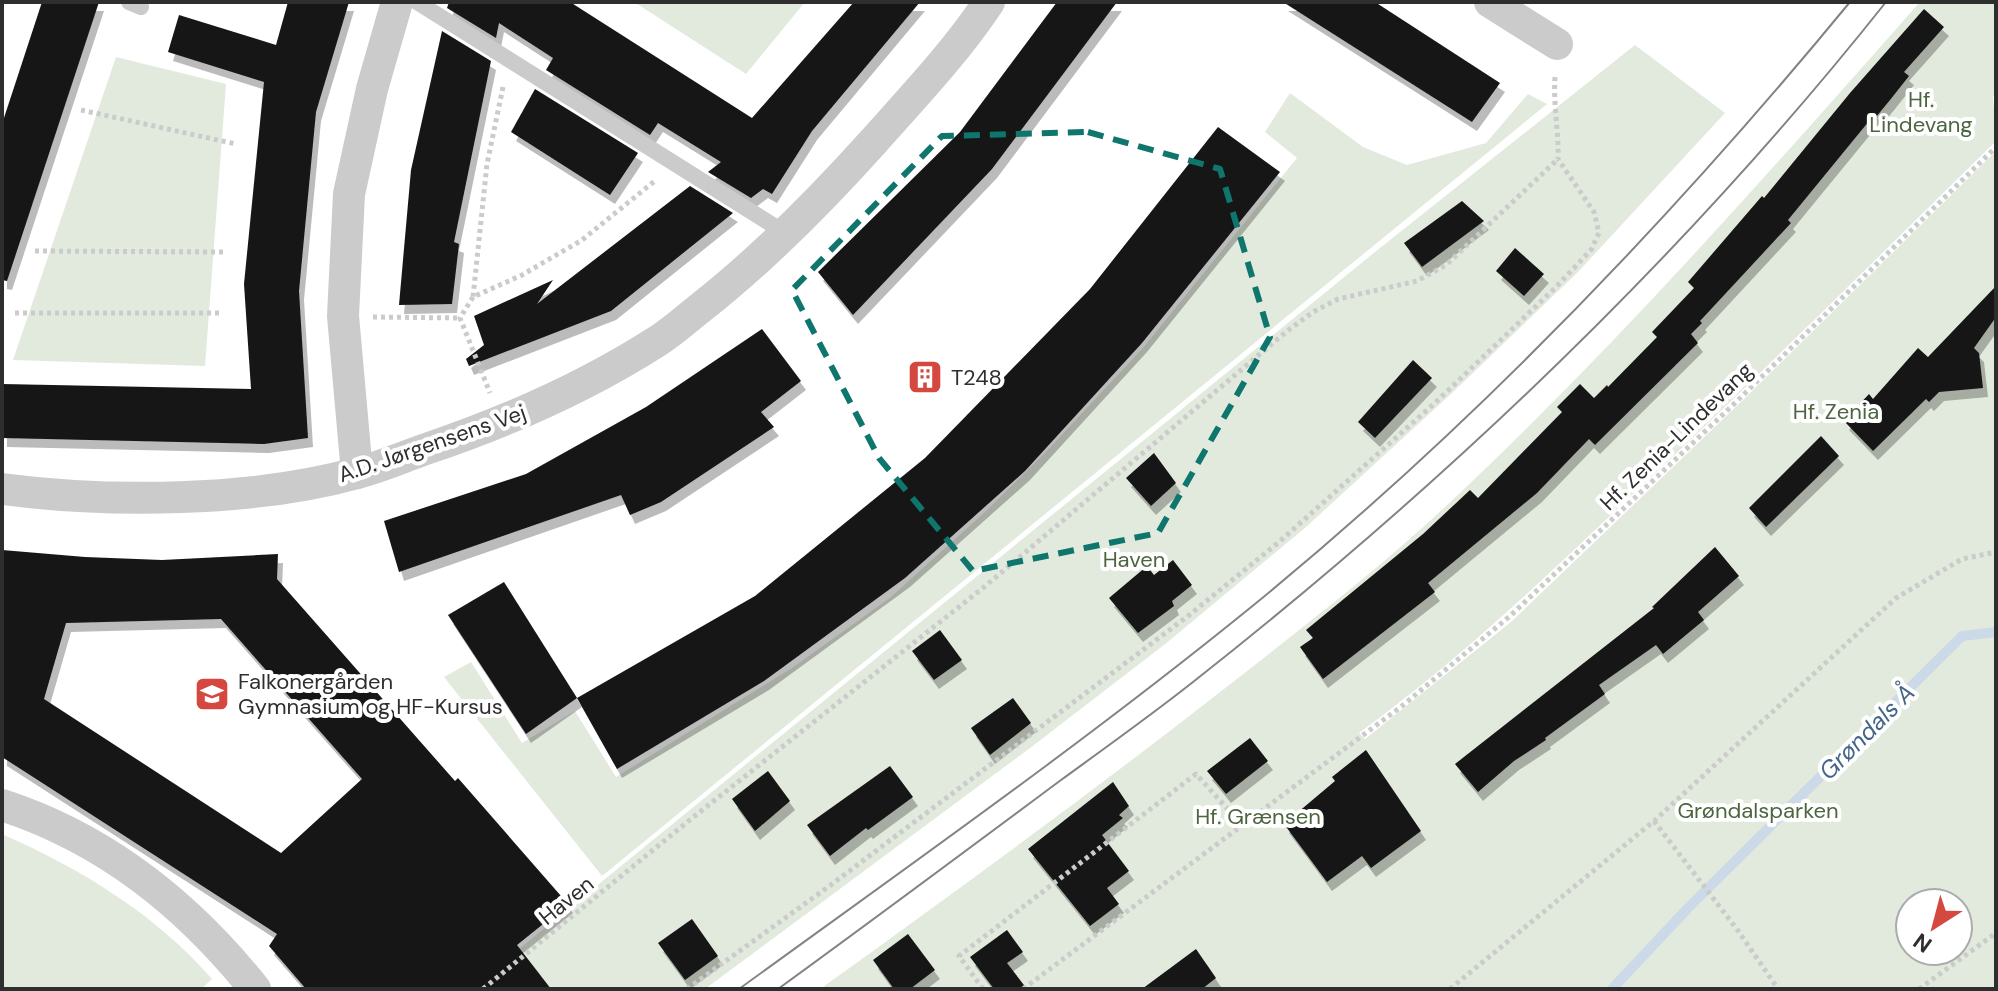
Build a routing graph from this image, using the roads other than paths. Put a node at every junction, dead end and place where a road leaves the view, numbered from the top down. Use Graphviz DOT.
graph roads {
  1 [pos="397,2"];
  2 [pos="417,2"];
  3 [pos="989,2"];
  4 [pos="1490,2"];
  5 [pos="1557,44"];
  6 [pos="787,234"];
  7 [pos="357,473"];
  8 [pos="2,489"];
  9 [pos="2,805"];
  10 [pos="255,989"];
  1 -- 7 [label="street"];
  2 -- 6 [label="lane"];
  3 -- 6 [label="street, A.D. Jørgensens Vej"];
  4 -- 5 [label="street"];
  6 -- 7 [label="street, A.D. Jørgensens Vej"];
  7 -- 8 [label="street, A.D. Jørgensens Vej"];
  9 -- 10 [label="street"];
}
